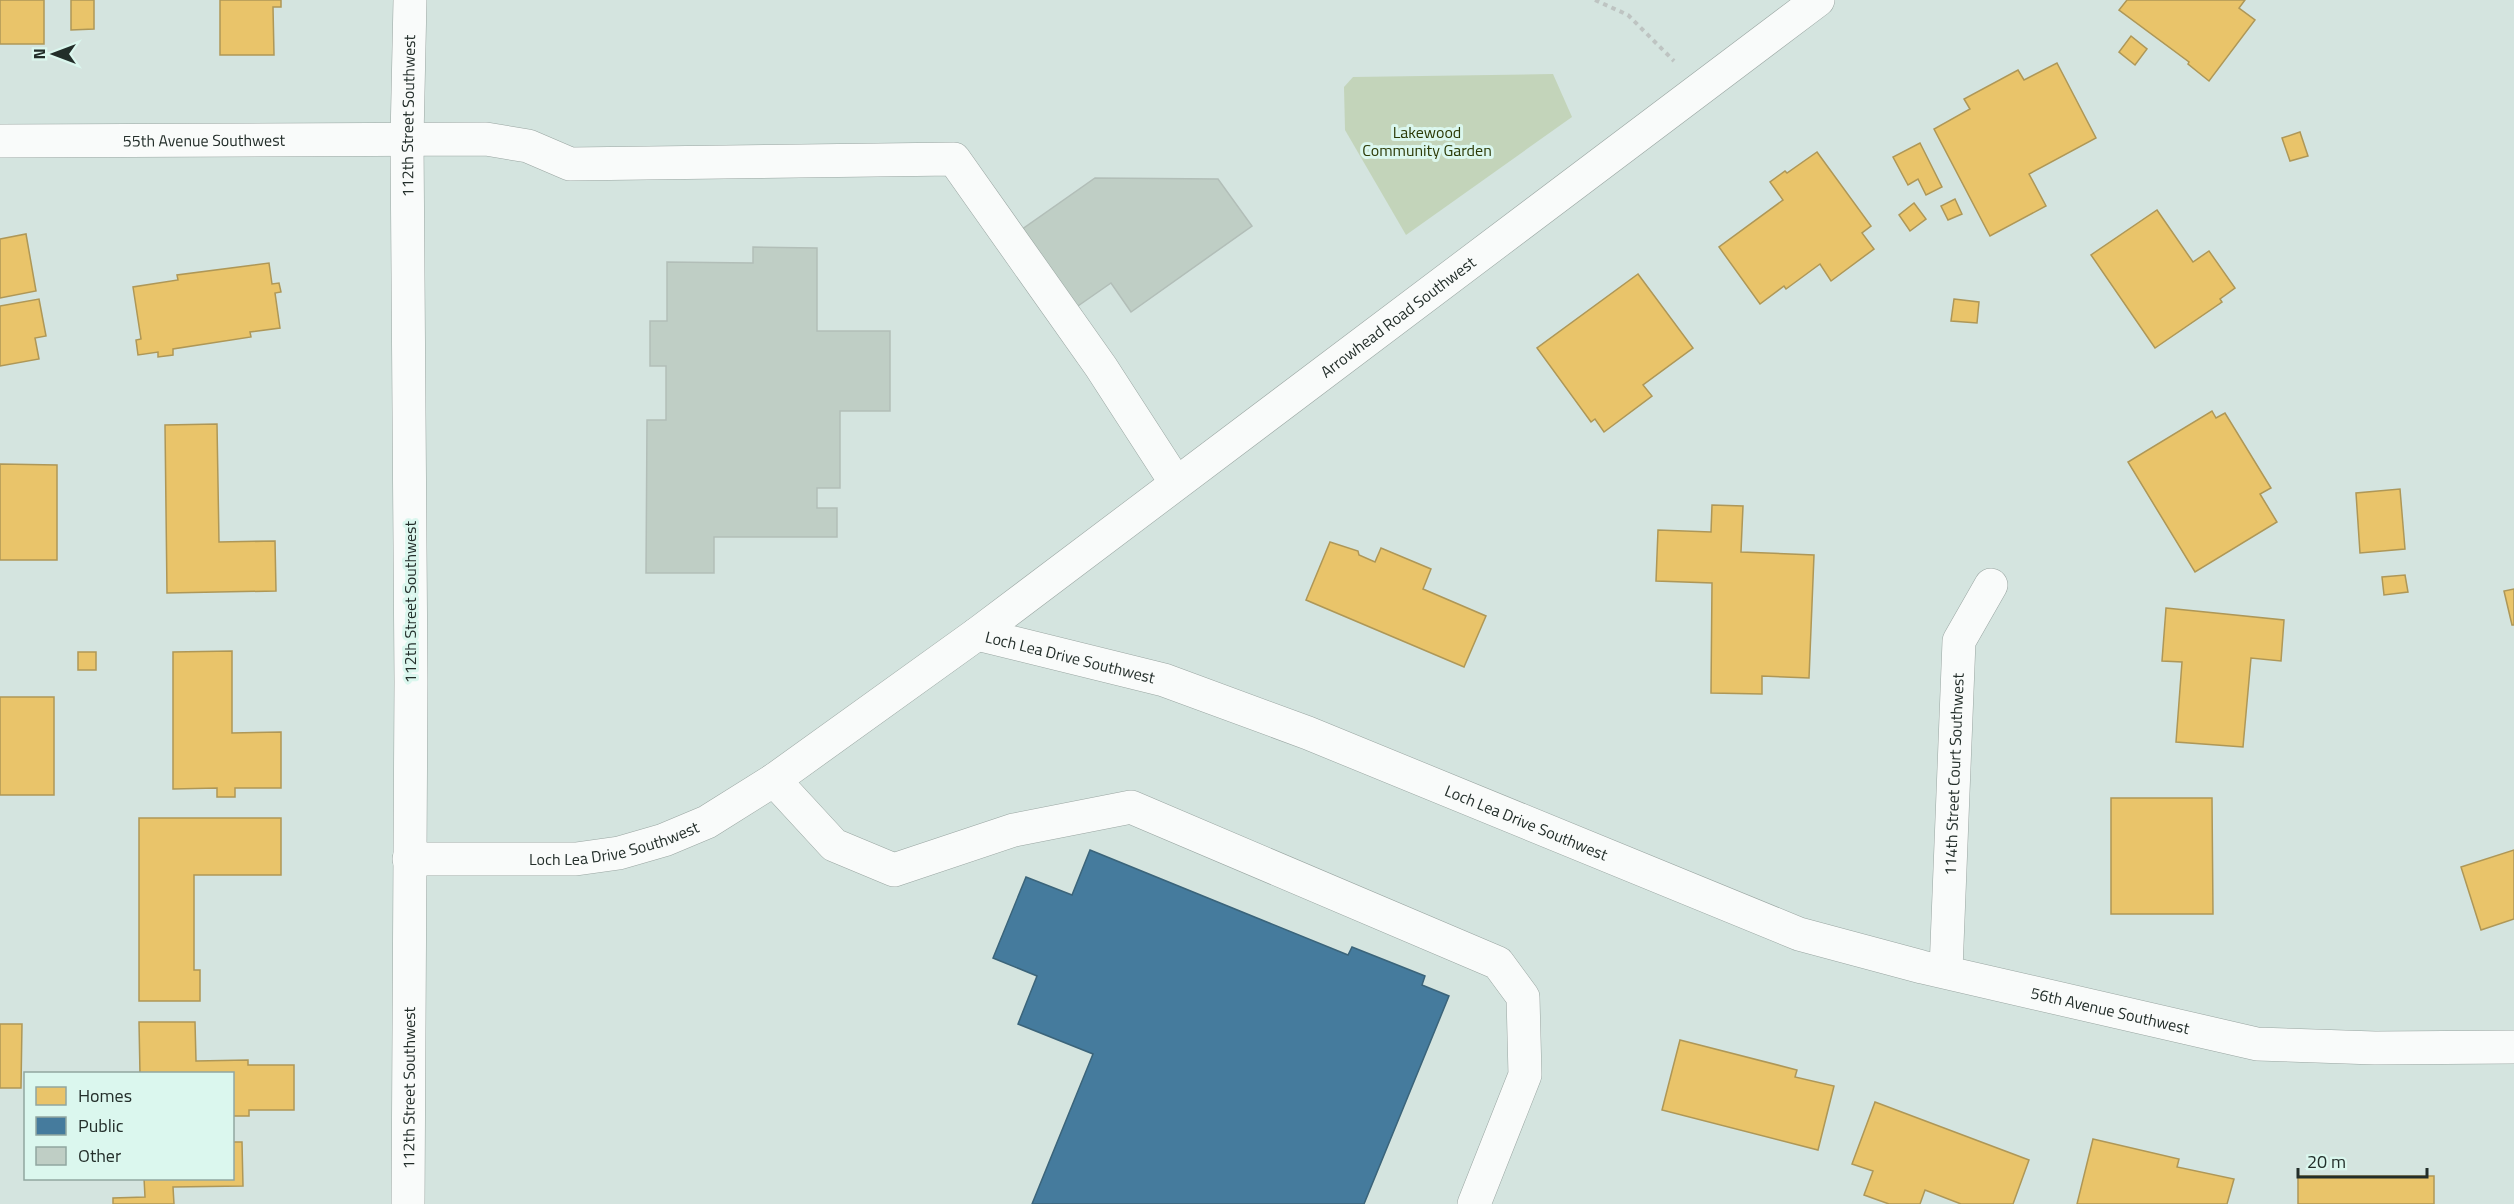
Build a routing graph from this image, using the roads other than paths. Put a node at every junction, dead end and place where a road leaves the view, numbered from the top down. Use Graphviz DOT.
graph roads {
  1 [pos="410,0"];
  2 [pos="1818,0"];
  3 [pos="407,139"];
  4 [pos="0,141"];
  5 [pos="1176,483"];
  6 [pos="1991,585"];
  7 [pos="977,634"];
  8 [pos="774,780"];
  9 [pos="409,859"];
  10 [pos="1719,901"];
  11 [pos="1947,970"];
  12 [pos="2514,1047"];
  13 [pos="408,1204"];
  14 [pos="1474,1204"];
  1 -- 3 [label="street, 112th Street Southwest"];
  2 -- 5 [label="street, Arrowhead Road Southwest"];
  3 -- 4 [label="street, 55th Avenue Southwest"];
  3 -- 5 [label="street, 55th Avenue Southwest"];
  3 -- 9 [label="street, 112th Street Southwest"];
  5 -- 7 [label="street, Arrowhead Road Southwest"];
  6 -- 11 [label="street, 114th Street Court Southwest"];
  7 -- 8 [label="street, Loch Lea Drive Southwest"];
  7 -- 10 [label="street, Loch Lea Drive Southwest"];
  8 -- 9 [label="street, Loch Lea Drive Southwest"];
  8 -- 14 [label="street"];
  9 -- 13 [label="street, 112th Street Southwest"];
  10 -- 11 [label="street, 56th Avenue Southwest"];
  11 -- 12 [label="street, 56th Avenue Southwest"];
}
